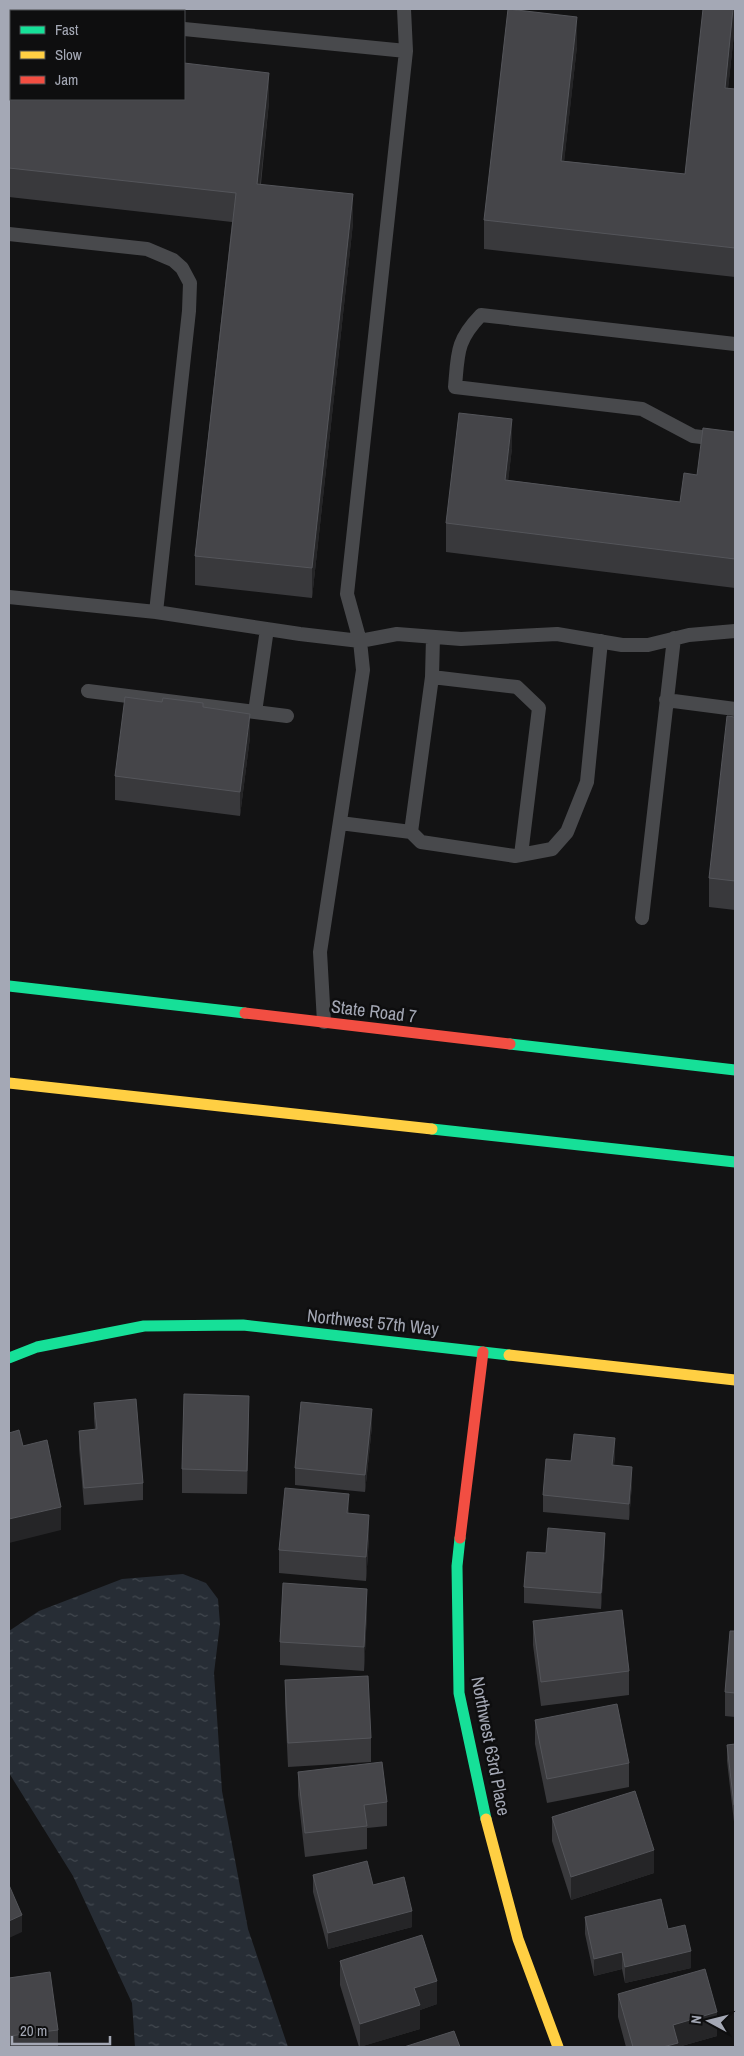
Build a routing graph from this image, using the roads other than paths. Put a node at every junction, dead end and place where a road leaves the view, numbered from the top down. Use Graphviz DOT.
graph roads {
  1 [pos="404,9"];
  2 [pos="185,30"];
  3 [pos="406,51"];
  4 [pos="9,234"];
  5 [pos="735,344"];
  6 [pos="735,442"];
  7 [pos="9,597"];
  8 [pos="156,612"];
  9 [pos="267,629"];
  10 [pos="735,631"];
  11 [pos="433,637"];
  12 [pos="674,638"];
  13 [pos="360,641"];
  14 [pos="601,641"];
  15 [pos="432,677"];
  16 [pos="88,692"];
  17 [pos="666,700"];
  18 [pos="735,709"];
  19 [pos="255,712"];
  20 [pos="287,716"];
  21 [pos="340,823"];
  22 [pos="411,832"];
  23 [pos="521,855"];
  24 [pos="642,918"];
  25 [pos="9,986"];
  26 [pos="324,1022"];
  27 [pos="735,1070"];
  28 [pos="9,1083"];
  29 [pos="735,1162"];
  30 [pos="483,1352"];
  31 [pos="9,1358"];
  32 [pos="735,1380"];
  33 [pos="558,2047"];
  1 -- 3 [label="lane"];
  2 -- 3 [label="lane"];
  3 -- 13 [label="lane"];
  4 -- 8 [label="lane"];
  5 -- 6 [label="lane"];
  7 -- 8 [label="lane"];
  8 -- 9 [label="lane"];
  9 -- 13 [label="lane"];
  9 -- 19 [label="lane"];
  10 -- 12 [label="lane"];
  11 -- 13 [label="lane"];
  11 -- 14 [label="lane"];
  11 -- 15 [label="lane"];
  12 -- 14 [label="lane"];
  12 -- 17 [label="lane"];
  13 -- 21 [label="lane"];
  14 -- 23 [label="lane"];
  15 -- 22 [label="lane"];
  15 -- 23 [label="lane"];
  16 -- 19 [label="lane"];
  17 -- 18 [label="lane"];
  17 -- 24 [label="lane"];
  19 -- 20 [label="lane"];
  21 -- 22 [label="lane"];
  21 -- 26 [label="lane"];
  22 -- 23 [label="lane"];
  25 -- 26 [label="main road, State Road 7"];
  26 -- 27 [label="main road, State Road 7"];
  28 -- 29 [label="main road"];
  30 -- 31 [label="main road, Northwest 57th Way"];
  30 -- 32 [label="main road, Northwest 57th Way"];
  30 -- 33 [label="main road, Northwest 63rd Place"];
}
